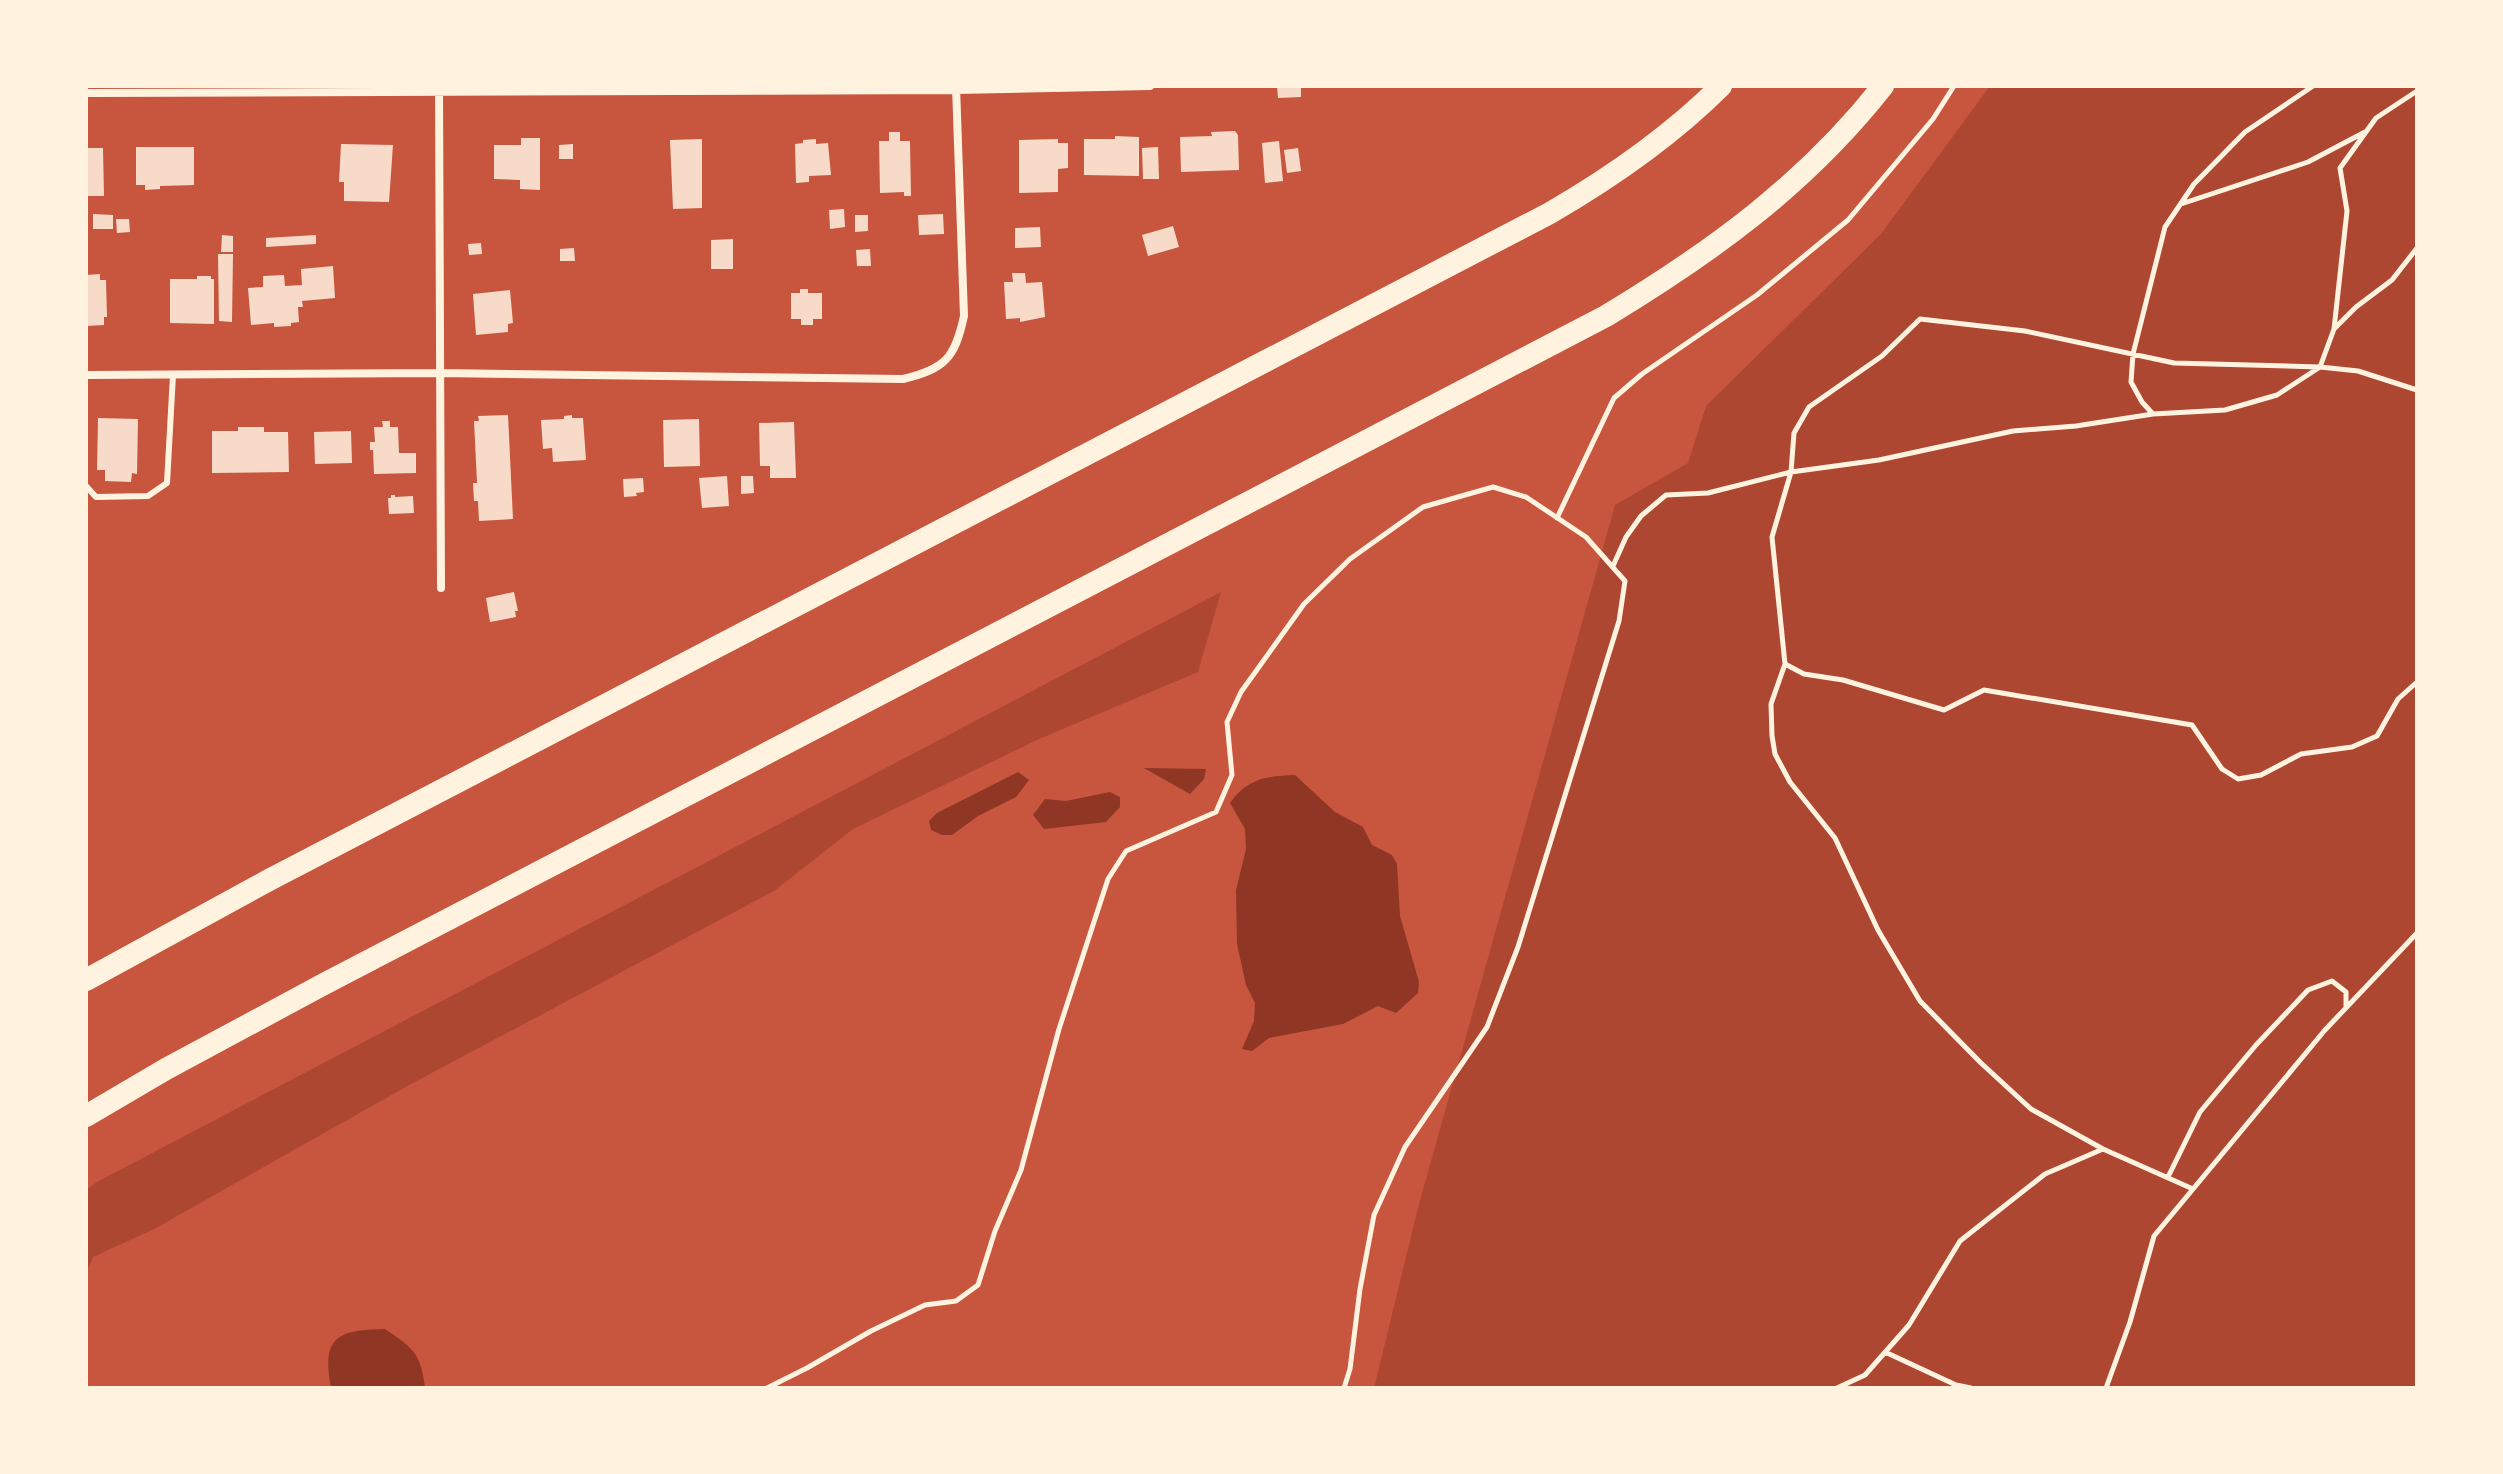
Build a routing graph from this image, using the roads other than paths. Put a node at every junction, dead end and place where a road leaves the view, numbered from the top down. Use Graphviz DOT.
graph roads {
  1 [pos="1150,86"];
  2 [pos="1721,86"];
  3 [pos="1883,86"];
  4 [pos="956,88"];
  5 [pos="439,89"];
  6 [pos="86,93"];
  7 [pos="440,373"];
  8 [pos="86,375"];
  9 [pos="173,375"];
  10 [pos="86,486"];
  11 [pos="441,588"];
  12 [pos="86,980"];
  13 [pos="86,1116"];
  1 -- 4 [label="street"];
  2 -- 12 [label="highway"];
  3 -- 13 [label="highway"];
  4 -- 5 [label="street"];
  4 -- 7 [label="street"];
  5 -- 6 [label="street"];
  5 -- 7 [label="street"];
  7 -- 9 [label="street"];
  7 -- 11 [label="street"];
  8 -- 9 [label="street"];
  9 -- 10 [label="lane"];
}
